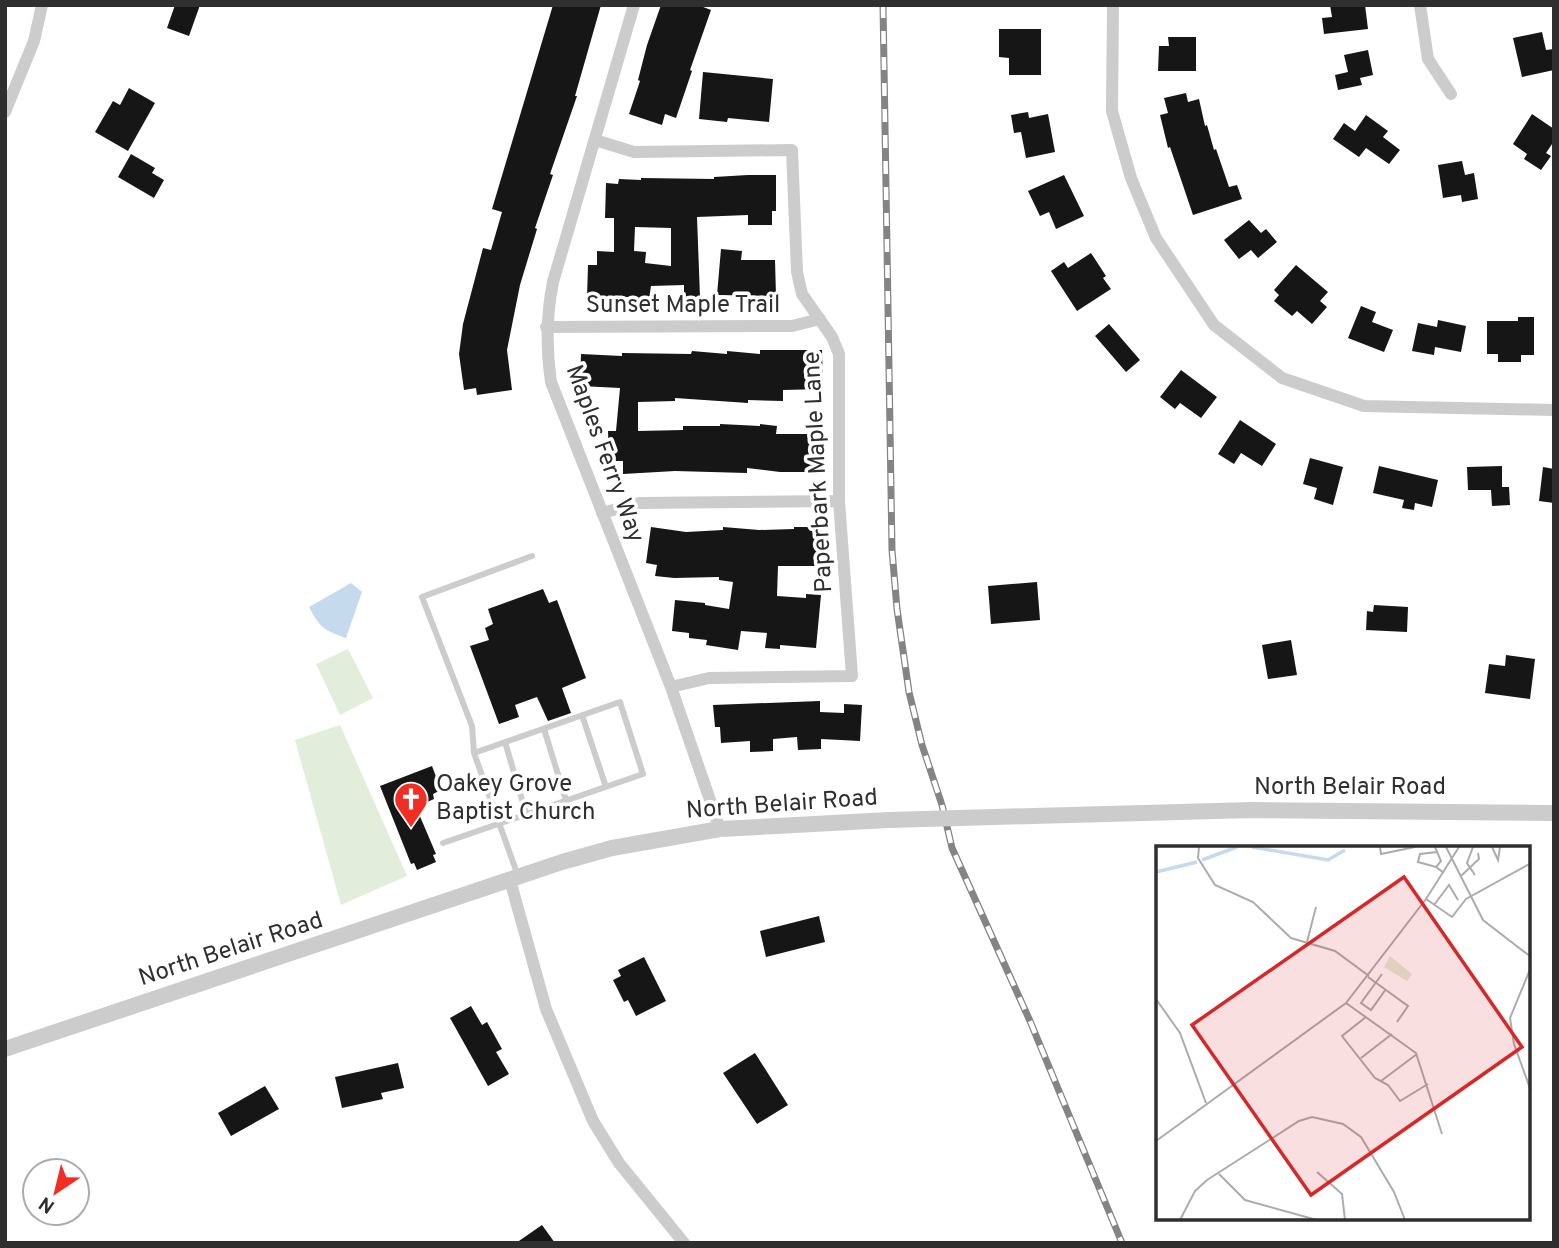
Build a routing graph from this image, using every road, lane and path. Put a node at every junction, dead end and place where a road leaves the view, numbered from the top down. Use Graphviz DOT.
graph roads {
  1 [pos="42,5"];
  2 [pos="634,5"];
  3 [pos="1113,5"];
  4 [pos="1420,5"];
  5 [pos="1451,94"];
  6 [pos="5,112"];
  7 [pos="595,140"];
  8 [pos="820,319"];
  9 [pos="547,327"];
  10 [pos="1554,410"];
  11 [pos="839,501"];
  12 [pos="602,513"];
  13 [pos="532,556"];
  14 [pos="671,687"];
  15 [pos="582,715"];
  16 [pos="544,729"];
  17 [pos="505,742"];
  18 [pos="474,753"];
  19 [pos="606,787"];
  20 [pos="566,800"];
  21 [pos="526,813"];
  22 [pos="1554,813"];
  23 [pos="498,822"];
  24 [pos="720,829"];
  25 [pos="443,843"];
  26 [pos="514,879"];
  27 [pos="5,1049"];
  28 [pos="684,1243"];
  1 -- 6 [label="street"];
  2 -- 7 [label="street, Maples Ferry Way"];
  3 -- 10 [label="street"];
  4 -- 5 [label="street"];
  7 -- 8 [label="street, Paperbark Maple Lane"];
  7 -- 9 [label="street, Maples Ferry Way"];
  8 -- 9 [label="street, Sunset Maple Trail"];
  8 -- 11 [label="street, Paperbark Maple Lane"];
  9 -- 12 [label="street, Maples Ferry Way"];
  11 -- 12 [label="street"];
  11 -- 14 [label="street, Paperbark Maple Lane"];
  12 -- 14 [label="street, Maples Ferry Way"];
  13 -- 18 [label="lane"];
  14 -- 24 [label="street, Maples Ferry Way"];
  15 -- 16 [label="lane"];
  15 -- 19 [label="lane"];
  15 -- 19 [label="lane"];
  16 -- 17 [label="lane"];
  16 -- 20 [label="lane"];
  17 -- 18 [label="lane"];
  17 -- 21 [label="lane"];
  18 -- 23 [label="lane"];
  19 -- 20 [label="lane"];
  20 -- 21 [label="lane"];
  21 -- 23 [label="lane"];
  22 -- 24 [label="street, North Belair Road, bridge"];
  23 -- 25 [label="lane"];
  23 -- 26 [label="lane"];
  24 -- 26 [label="street, North Belair Road"];
  26 -- 27 [label="street, North Belair Road"];
  26 -- 28 [label="street"];
}
